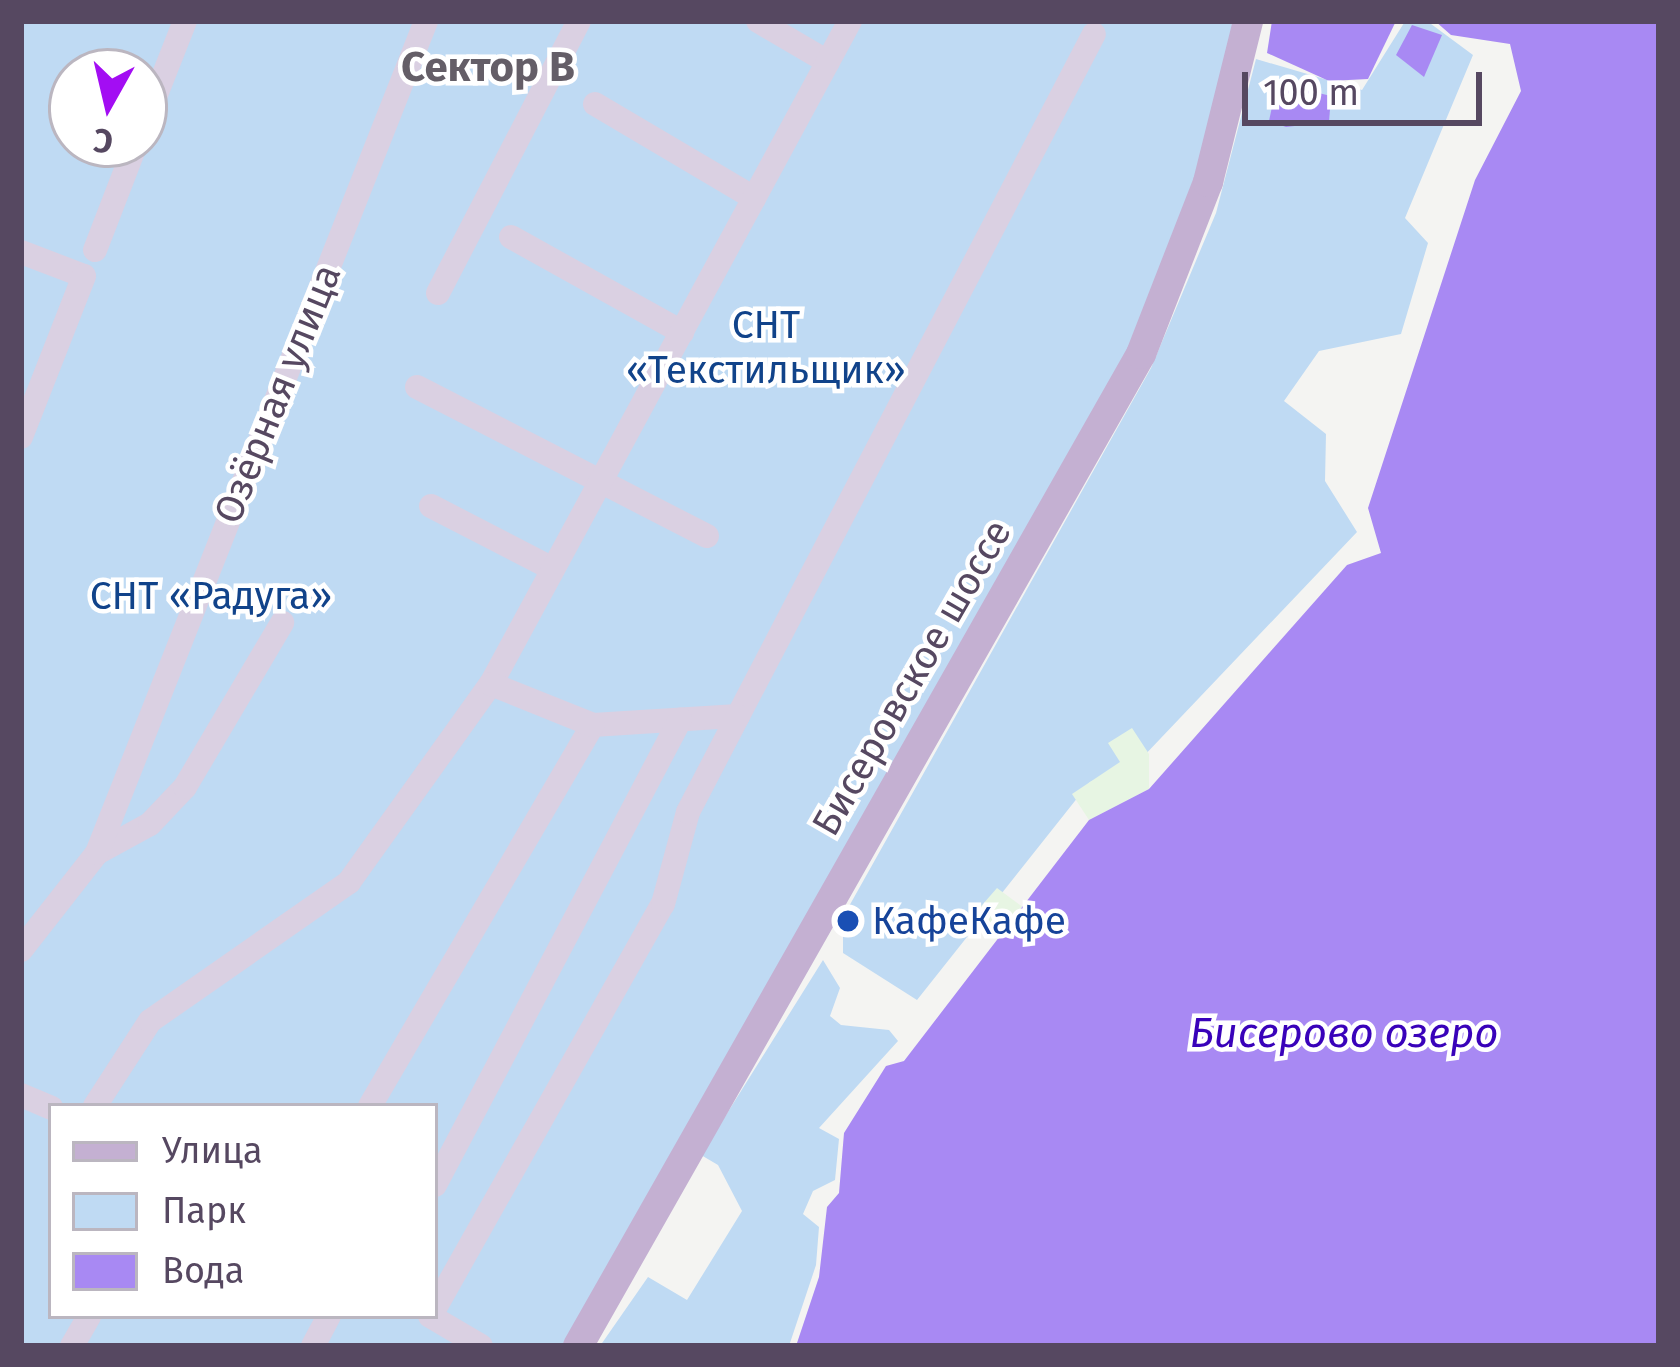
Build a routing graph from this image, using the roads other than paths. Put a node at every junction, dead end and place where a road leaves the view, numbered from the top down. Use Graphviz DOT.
graph roads {
  1 [pos="185,21"];
  2 [pos="426,21"];
  3 [pos="579,21"];
  4 [pos="758,21"];
  5 [pos="850,21"];
  6 [pos="1248,21"];
  7 [pos="1094,34"];
  8 [pos="828,62"];
  9 [pos="168,64"];
  10 [pos="595,104"];
  11 [pos="127,168"];
  12 [pos="754,198"];
  13 [pos="511,237"];
  14 [pos="95,250"];
  15 [pos="21,252"];
  16 [pos="438,293"];
  17 [pos="682,332"];
  18 [pos="417,387"];
  19 [pos="21,436"];
  20 [pos="601,481"];
  21 [pos="431,506"];
  22 [pos="707,536"];
  23 [pos="553,569"];
  24 [pos="282,623"];
  25 [pos="491,684"];
  26 [pos="738,716"];
  27 [pos="680,720"];
  28 [pos="593,724"];
  29 [pos="98,853"];
  30 [pos="21,950"];
  31 [pos="97,1103"];
  32 [pos="372,1103"];
  33 [pos="438,1179"];
  34 [pos="438,1303"];
  35 [pos="86,1319"];
  36 [pos="327,1319"];
  37 [pos="435,1319"];
  38 [pos="72,1346"];
  39 [pos="313,1346"];
  40 [pos="481,1346"];
  41 [pos="578,1346"];
  1 -- 9 [label="street"];
  2 -- 29 [label="street, Озёрная улица"];
  3 -- 16 [label="street"];
  4 -- 8 [label="street"];
  5 -- 8 [label="street"];
  6 -- 41 [label="main road, Бисеровское шоссе"];
  7 -- 26 [label="street"];
  8 -- 12 [label="street"];
  10 -- 12 [label="street"];
  11 -- 14 [label="street"];
  12 -- 17 [label="street"];
  13 -- 17 [label="street"];
  15 -- 19 [label="street"];
  17 -- 20 [label="street"];
  18 -- 20 [label="street"];
  20 -- 22 [label="street"];
  20 -- 23 [label="street"];
  21 -- 23 [label="street"];
  23 -- 25 [label="street"];
  24 -- 29 [label="street"];
  25 -- 28 [label="street"];
  25 -- 31 [label="street"];
  26 -- 27 [label="street"];
  26 -- 34 [label="street"];
  27 -- 28 [label="street"];
  27 -- 33 [label="street"];
  28 -- 32 [label="street"];
  29 -- 30 [label="street, Озёрная улица"];
  35 -- 38 [label="street"];
  36 -- 39 [label="street"];
  37 -- 40 [label="street"];
}
